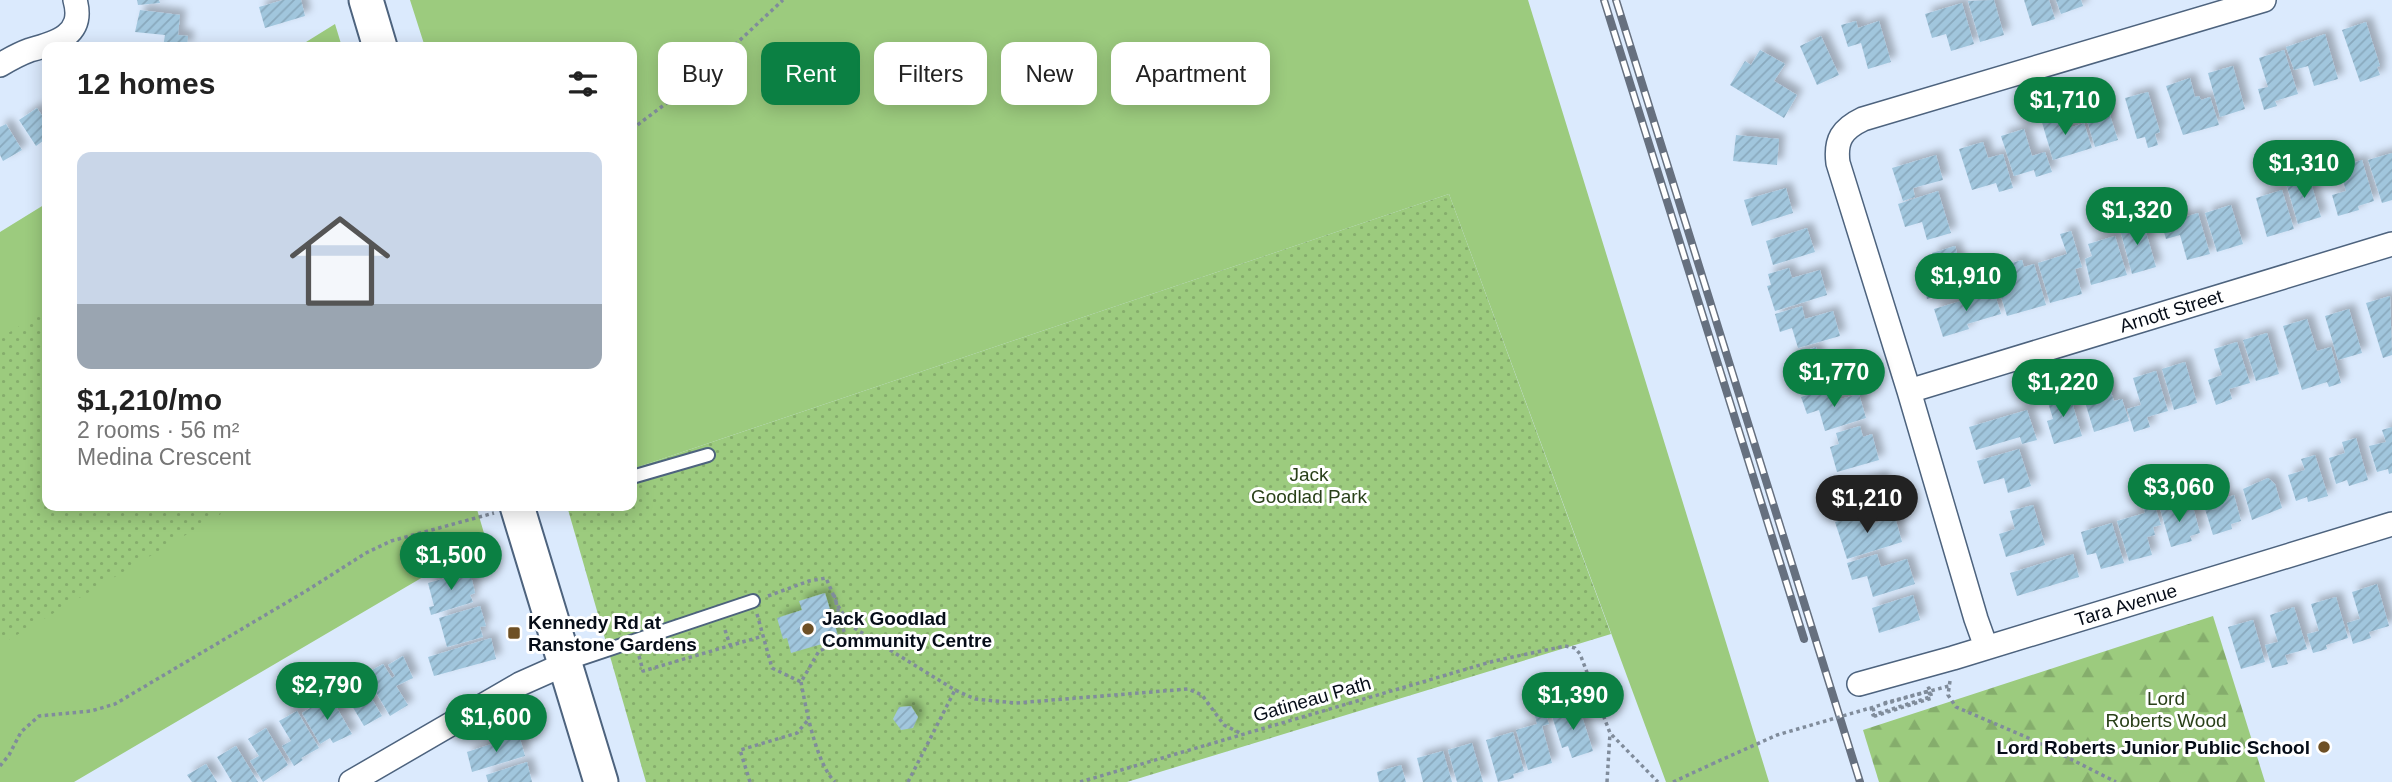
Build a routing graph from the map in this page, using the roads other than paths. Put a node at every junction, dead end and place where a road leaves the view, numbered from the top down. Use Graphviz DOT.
graph roads {
  1 [pos="75,0"];
  2 [pos="366,0"];
  3 [pos="2264,0"];
  4 [pos="58,42"];
  5 [pos="379,42"];
  6 [pos="42,48"];
  7 [pos="0,65"];
  8 [pos="2392,244"];
  9 [pos="1909,391"];
  10 [pos="708,455"];
  11 [pos="637,476"];
  12 [pos="515,511"];
  13 [pos="2392,524"];
  14 [pos="753,601"];
  15 [pos="1986,647"];
  16 [pos="565,664"];
  17 [pos="1859,684"];
  18 [pos="351,782"];
  19 [pos="601,782"];
  1 -- 4 [label="street"];
  2 -- 5 [label="main road"];
  3 -- 9 [label="street"];
  6 -- 7 [label="street"];
  8 -- 9 [label="street, Arnott Street"];
  9 -- 15 [label="street"];
  10 -- 11 [label="lane"];
  12 -- 16 [label="main road"];
  13 -- 15 [label="street, Tara Avenue"];
  14 -- 16 [label="lane"];
  15 -- 17 [label="street, Tara Avenue"];
  16 -- 18 [label="street"];
  16 -- 19 [label="main road"];
}
